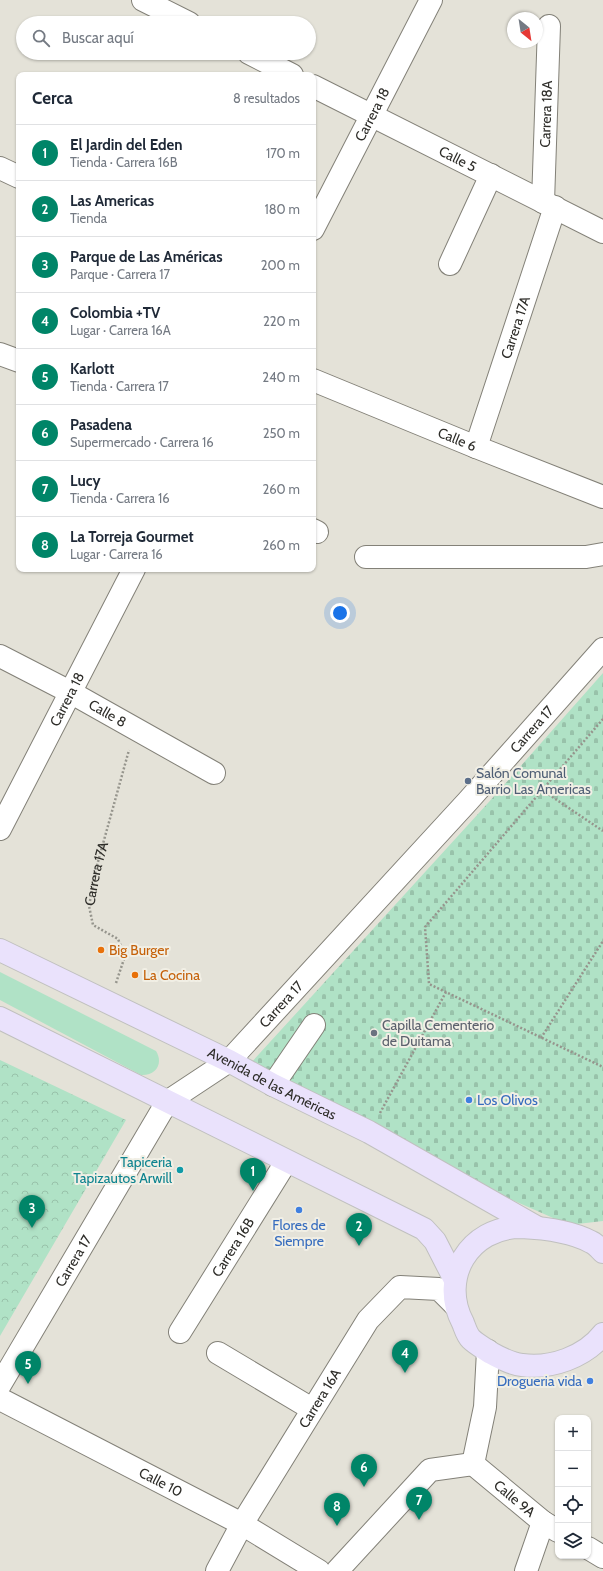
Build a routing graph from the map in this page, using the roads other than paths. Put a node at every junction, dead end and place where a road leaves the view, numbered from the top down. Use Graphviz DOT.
graph roads {
  1 [pos="144,0"];
  2 [pos="431,0"];
  3 [pos="175,16"];
  4 [pos="550,26"];
  5 [pos="262,60"];
  6 [pos="286,72"];
  7 [pos="316,88"];
  8 [pos="373,116"];
  9 [pos="0,168"];
  10 [pos="492,175"];
  11 [pos="16,176"];
  12 [pos="549,204"];
  13 [pos="316,223"];
  14 [pos="603,232"];
  15 [pos="450,264"];
  16 [pos="0,354"];
  17 [pos="16,360"];
  18 [pos="316,381"];
  19 [pos="476,447"];
  20 [pos="603,497"];
  21 [pos="603,554"];
  22 [pos="366,557"];
  23 [pos="132,572"];
  24 [pos="603,649"];
  25 [pos="0,656"];
  26 [pos="70,692"];
  27 [pos="214,773"];
  28 [pos="0,829"];
  29 [pos="0,950"];
  30 [pos="0,1018"];
  31 [pos="314,1025"];
  32 [pos="229,1061"];
  33 [pos="273,1085"];
  34 [pos="167,1102"];
  35 [pos="286,1162"];
  36 [pos="538,1228"];
  37 [pos="599,1243"];
  38 [pos="455,1280"];
  39 [pos="456,1306"];
  40 [pos="180,1332"];
  41 [pos="602,1336"];
  42 [pos="488,1351"];
  43 [pos="218,1354"];
  44 [pos="0,1385"];
  45 [pos="0,1399"];
  46 [pos="312,1410"];
  47 [pos="473,1464"];
  48 [pos="242,1524"];
  49 [pos="550,1527"];
  50 [pos="591,1550"];
  51 [pos="603,1557"];
  52 [pos="217,1571"];
  53 [pos="319,1571"];
  54 [pos="337,1571"];
  55 [pos="526,1571"];
  1 -- 3 [label="street"];
  2 -- 8 [label="street, Carrera 18"];
  4 -- 12 [label="street, Carrera 18A"];
  5 -- 6 [label="street"];
  7 -- 8 [label="street, Calle 5"];
  8 -- 10 [label="street, Calle 5"];
  8 -- 13 [label="street, Carrera 18"];
  9 -- 11 [label="street"];
  10 -- 12 [label="street, Calle 5"];
  10 -- 15 [label="street"];
  12 -- 14 [label="street, Calle 5"];
  12 -- 19 [label="street, Carrera 17A"];
  16 -- 17 [label="street"];
  18 -- 19 [label="street, Calle 6"];
  19 -- 20 [label="street, Calle 6"];
  21 -- 22 [label="street"];
  23 -- 26 [label="street, Carrera 18"];
  24 -- 32 [label="street, Carrera 17"];
  25 -- 26 [label="street, Calle 8"];
  26 -- 27 [label="street, Calle 8"];
  26 -- 28 [label="street, Carrera 18"];
  29 -- 32 [label="main road, Avenida de las Américas"];
  30 -- 34 [label="main road"];
  31 -- 33 [label="street"];
  32 -- 33 [label="main road, Avenida de las Américas"];
  32 -- 34 [label="street, Carrera 17"];
  33 -- 36 [label="main road, Avenida de las Américas"];
  34 -- 35 [label="main road"];
  34 -- 44 [label="street, Carrera 17"];
  35 -- 38 [label="main road"];
  35 -- 40 [label="street, Carrera 16B"];
  36 -- 37 [label="main road"];
  36 -- 38 [label="main road"];
  38 -- 39 [label="main road"];
  39 -- 42 [label="main road"];
  39 -- 46 [label="street, Carrera 16A"];
  41 -- 42 [label="main road"];
  42 -- 47 [label="street"];
  43 -- 46 [label="street"];
  45 -- 48 [label="street, Calle 10"];
  46 -- 48 [label="street, Carrera 16A"];
  47 -- 49 [label="street, Calle 9A"];
  47 -- 54 [label="street"];
  48 -- 52 [label="street, Carrera 16A"];
  48 -- 53 [label="street, Calle 10"];
  49 -- 55 [label="street"];
  50 -- 51 [label="street"];
}
